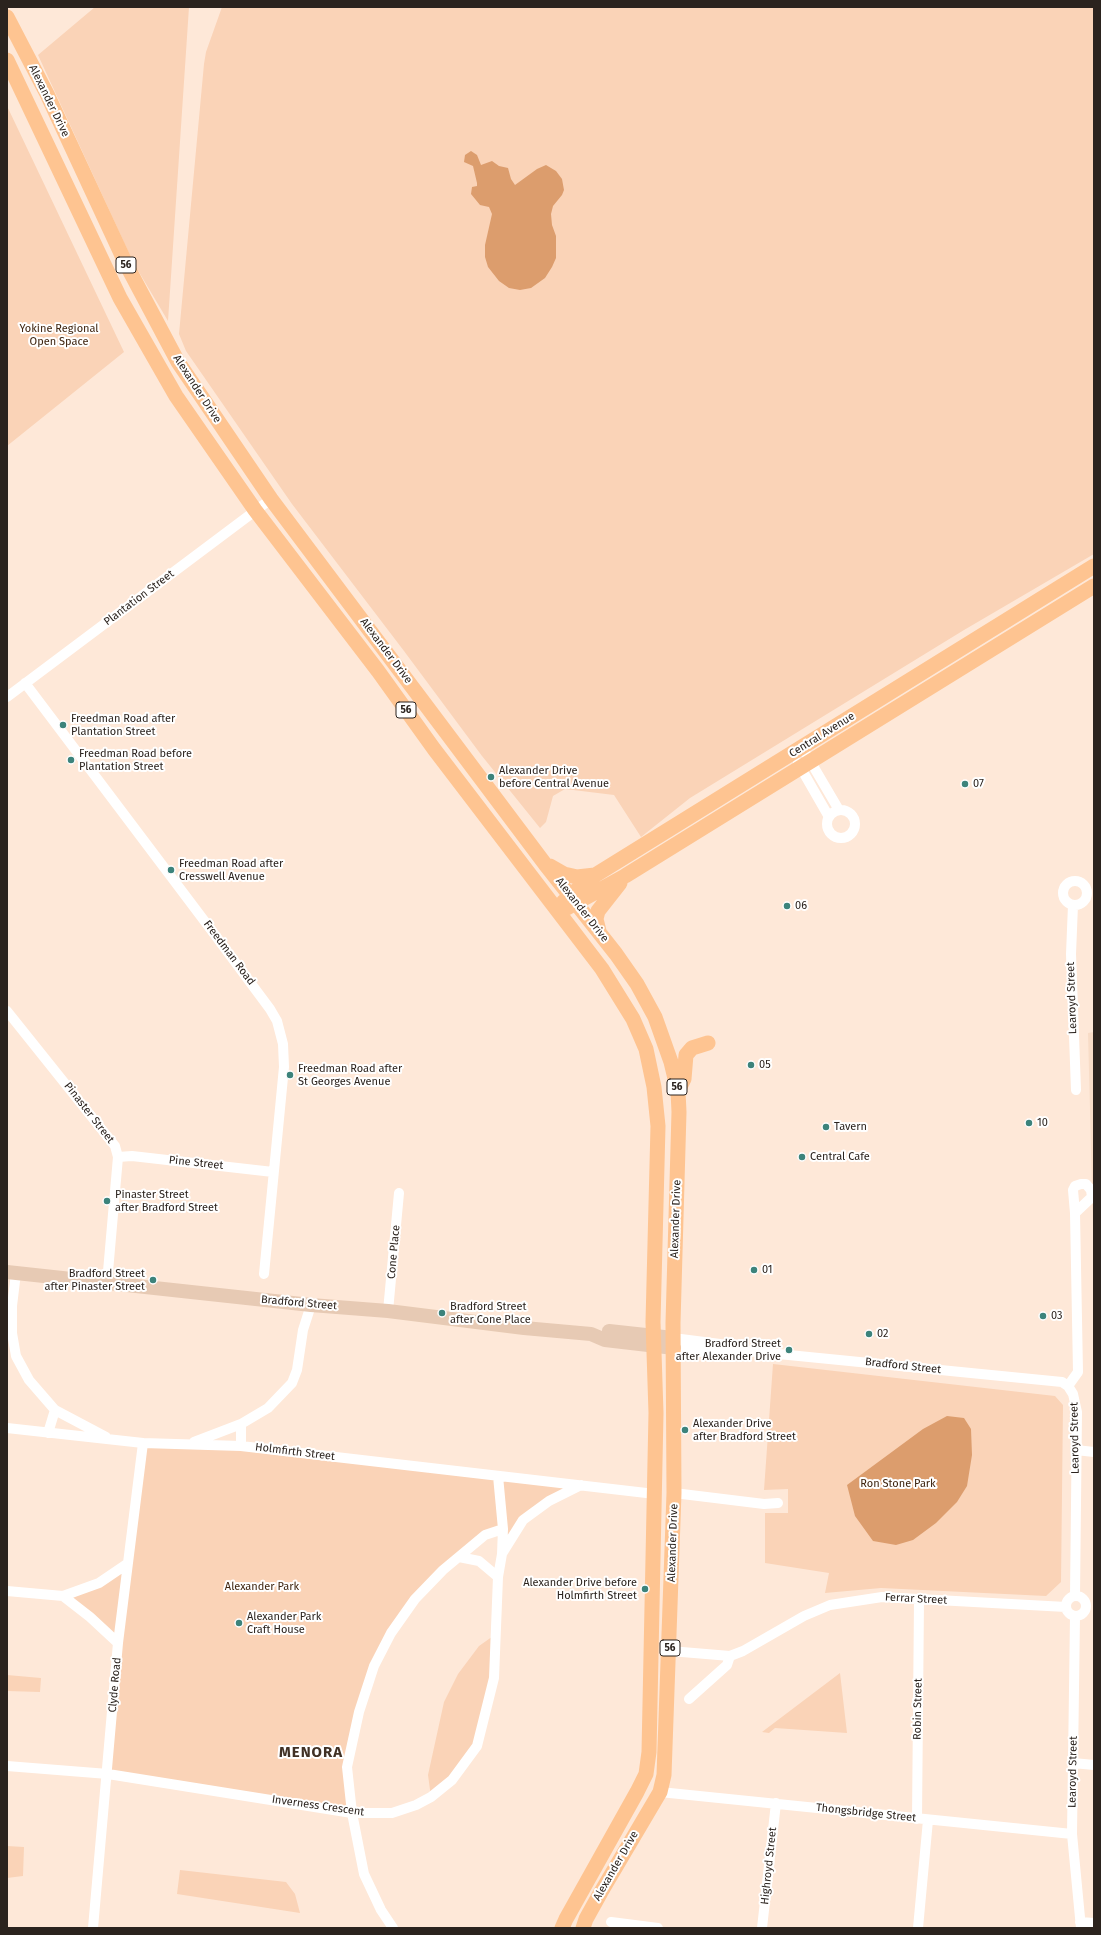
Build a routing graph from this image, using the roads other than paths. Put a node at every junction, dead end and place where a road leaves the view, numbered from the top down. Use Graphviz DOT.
graph roads {
  1 [pos="7,17"];
  2 [pos="7,60"];
  3 [pos="271,498"];
  4 [pos="255,510"];
  5 [pos="1094,566"];
  6 [pos="1094,586"];
  7 [pos="25,683"];
  8 [pos="7,697"];
  9 [pos="798,750"];
  10 [pos="806,765"];
  11 [pos="839,810"];
  12 [pos="828,817"];
  13 [pos="545,864"];
  14 [pos="597,874"];
  15 [pos="626,876"];
  16 [pos="1091,892"];
  17 [pos="573,899"];
  18 [pos="1073,905"];
  19 [pos="556,911"];
  20 [pos="599,931"];
  21 [pos="7,1011"];
  22 [pos="708,1043"];
  23 [pos="1076,1090"];
  24 [pos="678,1091"];
  25 [pos="118,1157"];
  26 [pos="273,1172"];
  27 [pos="399,1193"];
  28 [pos="1075,1213"];
  29 [pos="12,1273"];
  30 [pos="264,1274"];
  31 [pos="107,1283"];
  32 [pos="311,1305"];
  33 [pos="388,1311"];
  34 [pos="654,1340"];
  35 [pos="674,1343"];
  36 [pos="1068,1386"];
  37 [pos="55,1410"];
  38 [pos="241,1424"];
  39 [pos="7,1428"];
  40 [pos="48,1433"];
  41 [pos="109,1439"];
  42 [pos="143,1443"];
  43 [pos="190,1444"];
  44 [pos="241,1446"];
  45 [pos="1076,1450"];
  46 [pos="1094,1452"];
  47 [pos="498,1476"];
  48 [pos="582,1484"];
  49 [pos="674,1493"];
  50 [pos="655,1494"];
  51 [pos="778,1503"];
  52 [pos="503,1529"];
  53 [pos="502,1554"];
  54 [pos="459,1557"];
  55 [pos="127,1564"];
  56 [pos="498,1577"];
  57 [pos="7,1591"];
  58 [pos="63,1596"];
  59 [pos="1075,1596"];
  60 [pos="919,1600"];
  61 [pos="1066,1607"];
  62 [pos="1090,1608"];
  63 [pos="1075,1616"];
  64 [pos="118,1643"];
  65 [pos="670,1651"];
  66 [pos="730,1656"];
  67 [pos="689,1699"];
  68 [pos="1073,1763"];
  69 [pos="1094,1764"];
  70 [pos="7,1766"];
  71 [pos="108,1774"];
  72 [pos="660,1792"];
  73 [pos="776,1803"];
  74 [pos="352,1813"];
  75 [pos="917,1819"];
  76 [pos="928,1820"];
  77 [pos="1072,1834"];
  78 [pos="611,1922"];
  79 [pos="564,1923"];
  80 [pos="1094,1923"];
  81 [pos="1080,1925"];
  82 [pos="94,1928"];
  83 [pos="393,1928"];
  84 [pos="553,1928"];
  85 [pos="583,1928"];
  86 [pos="658,1928"];
  87 [pos="762,1928"];
  88 [pos="918,1928"];
  1 -- 3 [label="main road, Alexander Drive / 56"];
  2 -- 4 [label="main road, Alexander Drive / 56"];
  3 -- 4 [label="street, Plantation Street"];
  3 -- 13 [label="main road, Alexander Drive / 56"];
  4 -- 7 [label="street, Plantation Street"];
  4 -- 19 [label="main road, Alexander Drive / 56"];
  5 -- 9 [label="main road, Central Avenue"];
  6 -- 10 [label="main road, Central Avenue"];
  7 -- 8 [label="street, Plantation Street"];
  7 -- 26 [label="street, Freedman Road"];
  9 -- 10 [label="street"];
  9 -- 14 [label="main road, Central Avenue"];
  10 -- 11 [label="street"];
  10 -- 12 [label="street"];
  10 -- 15 [label="main road, Central Avenue"];
  11 -- 12 [label="street"];
  11 -- 12 [label="street"];
  13 -- 14 [label="main road"];
  13 -- 17 [label="main road, Alexander Drive / 56"];
  14 -- 17 [label="main road, Central Avenue"];
  15 -- 17 [label="main road, Central Avenue"];
  15 -- 20 [label="main road"];
  16 -- 18 [label="street"];
  16 -- 18 [label="street"];
  17 -- 19 [label="main road, Central Avenue"];
  17 -- 20 [label="main road, Alexander Drive / 56"];
  18 -- 23 [label="street, Learoyd Street"];
  19 -- 34 [label="main road, Alexander Drive / 56"];
  20 -- 24 [label="main road, Alexander Drive / 56"];
  21 -- 25 [label="street, Pinaster Street"];
  22 -- 24 [label="main road"];
  24 -- 35 [label="main road, Alexander Drive / 56"];
  25 -- 26 [label="street, Pine Street"];
  25 -- 31 [label="street, Pinaster Street"];
  26 -- 30 [label="street, Freedman Road"];
  27 -- 33 [label="street, Cone Place"];
  28 -- 36 [label="street, Learoyd Street"];
  29 -- 31 [label="street, Bradford Street"];
  29 -- 37 [label="street"];
  31 -- 32 [label="street, Bradford Street"];
  32 -- 33 [label="street, Bradford Street"];
  32 -- 38 [label="street"];
  33 -- 34 [label="street, Bradford Street"];
  34 -- 35 [label="street, Bradford Street"];
  34 -- 50 [label="main road, Alexander Drive / 56"];
  35 -- 36 [label="street, Bradford Street"];
  35 -- 49 [label="main road, Alexander Drive / 56"];
  36 -- 45 [label="street, Learoyd Street"];
  37 -- 40 [label="street"];
  37 -- 41 [label="street"];
  38 -- 43 [label="street"];
  38 -- 44 [label="street"];
  39 -- 40 [label="street, Holmfirth Street"];
  40 -- 41 [label="street, Holmfirth Street"];
  41 -- 42 [label="street, Holmfirth Street"];
  42 -- 43 [label="street, Holmfirth Street"];
  42 -- 55 [label="street, Clyde Road"];
  43 -- 44 [label="street, Holmfirth Street"];
  44 -- 47 [label="street, Holmfirth Street"];
  45 -- 46 [label="street"];
  45 -- 59 [label="street, Learoyd Street"];
  47 -- 48 [label="street, Holmfirth Street"];
  47 -- 52 [label="street, Inverness Crescent"];
  48 -- 50 [label="street, Holmfirth Street"];
  48 -- 53 [label="street"];
  49 -- 51 [label="street"];
  49 -- 65 [label="main road, Alexander Drive / 56"];
  50 -- 79 [label="main road, Alexander Drive / 56"];
  52 -- 53 [label="street, Inverness Crescent"];
  52 -- 54 [label="street"];
  53 -- 56 [label="street, Inverness Crescent"];
  54 -- 56 [label="street"];
  54 -- 74 [label="street"];
  55 -- 58 [label="street"];
  55 -- 64 [label="street, Clyde Road"];
  56 -- 74 [label="street, Inverness Crescent"];
  57 -- 58 [label="street"];
  58 -- 64 [label="street"];
  59 -- 61 [label="street"];
  59 -- 62 [label="street"];
  60 -- 61 [label="street, Ferrar Street"];
  60 -- 66 [label="street, Ferrar Street"];
  60 -- 75 [label="street, Robin Street"];
  61 -- 63 [label="street"];
  62 -- 63 [label="street"];
  63 -- 68 [label="street, Learoyd Street"];
  64 -- 71 [label="street, Clyde Road"];
  65 -- 66 [label="street, Ferrar Street"];
  65 -- 72 [label="main road, Alexander Drive / 56"];
  66 -- 67 [label="street"];
  68 -- 69 [label="street"];
  68 -- 77 [label="street, Learoyd Street"];
  70 -- 71 [label="street, Inverness Crescent"];
  71 -- 74 [label="street, Inverness Crescent"];
  71 -- 82 [label="street, Clyde Road"];
  72 -- 73 [label="street, Thongsbridge Street"];
  72 -- 85 [label="main road, Alexander Drive / 56"];
  73 -- 75 [label="street, Thongsbridge Street"];
  73 -- 87 [label="street, Highroyd Street"];
  74 -- 83 [label="street"];
  75 -- 76 [label="street, Thongsbridge Street"];
  76 -- 77 [label="street, Thongsbridge Street"];
  76 -- 88 [label="street"];
  77 -- 81 [label="street, Learoyd Street"];
  78 -- 86 [label="street"];
  79 -- 84 [label="street"];
  80 -- 81 [label="street"];
}
